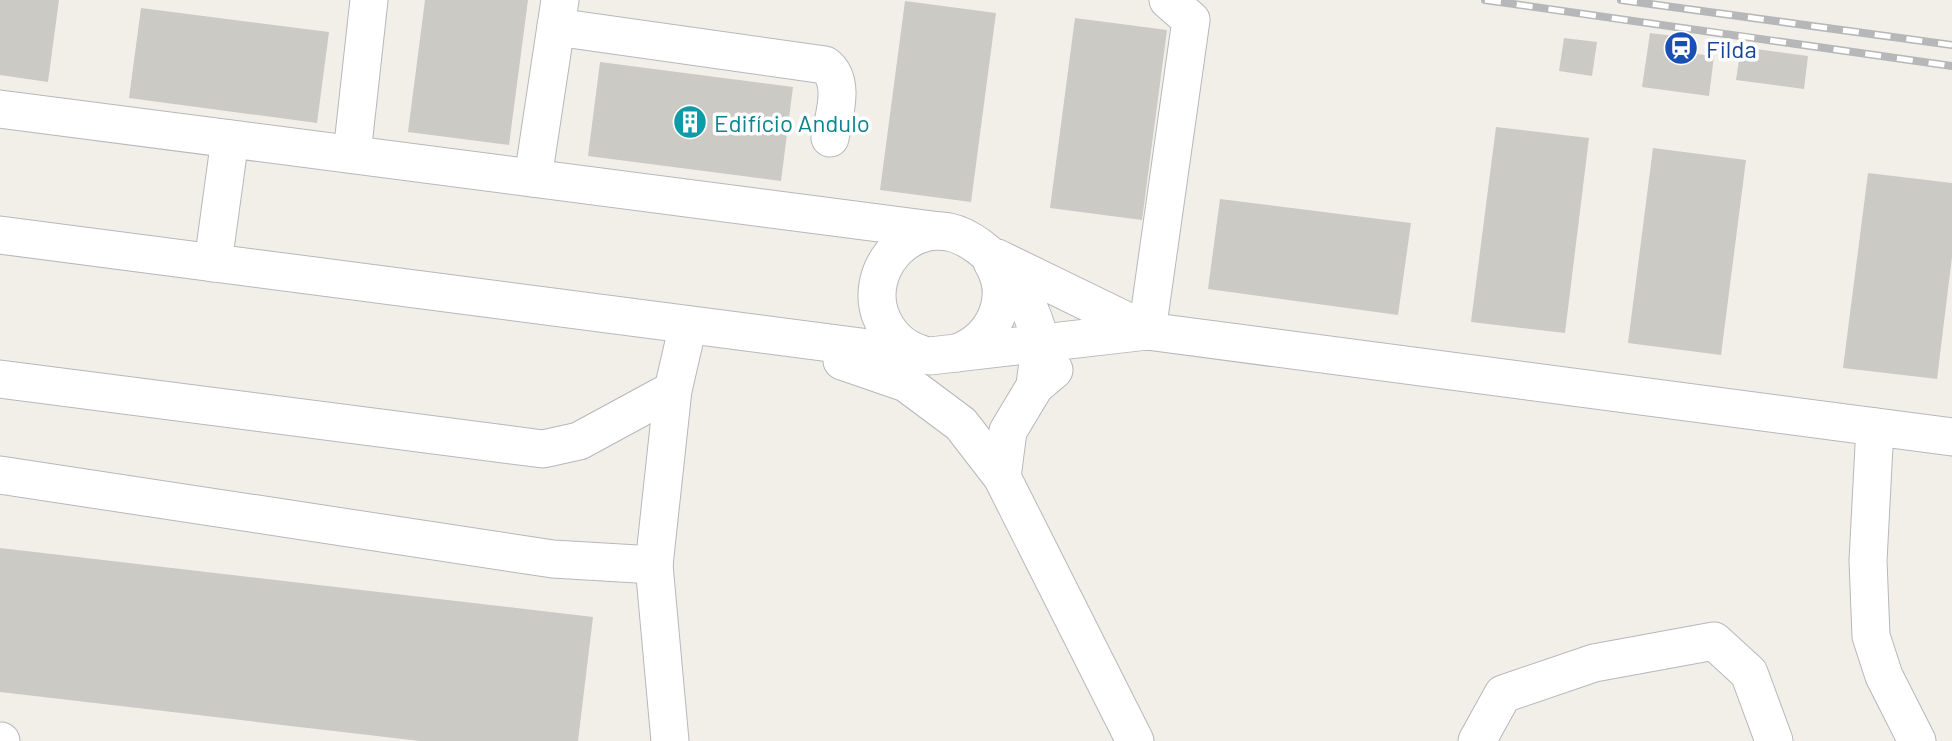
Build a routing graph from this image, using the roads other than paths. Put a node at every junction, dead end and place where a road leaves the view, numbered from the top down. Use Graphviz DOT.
graph roads {
  1 [pos="369,0"];
  2 [pos="1168,0"];
  3 [pos="558,14"];
  4 [pos="0,109"];
  5 [pos="830,138"];
  6 [pos="230,139"];
  7 [pos="352,154"];
  8 [pos="533,178"];
  9 [pos="948,232"];
  10 [pos="0,235"];
  11 [pos="986,252"];
  12 [pos="214,263"];
  13 [pos="688,324"];
  14 [pos="1147,331"];
  15 [pos="767,335"];
  16 [pos="1039,342"];
  17 [pos="941,356"];
  18 [pos="0,379"];
  19 [pos="1035,386"];
  20 [pos="673,390"];
  21 [pos="1875,427"];
  22 [pos="1952,437"];
  23 [pos="0,475"];
  24 [pos="1002,477"];
  25 [pos="654,565"];
  26 [pos="670,741"];
  27 [pos="1135,741"];
  28 [pos="1477,741"];
  29 [pos="1774,741"];
  30 [pos="1917,741"];
  1 -- 7 [label="street"];
  2 -- 14 [label="street"];
  3 -- 5 [label="street"];
  3 -- 8 [label="street"];
  4 -- 6 [label="street"];
  6 -- 7 [label="street"];
  6 -- 12 [label="street"];
  7 -- 8 [label="street"];
  8 -- 9 [label="street"];
  9 -- 11 [label="street"];
  9 -- 17 [label="street"];
  10 -- 12 [label="street"];
  11 -- 14 [label="street"];
  11 -- 16 [label="street"];
  11 -- 17 [label="street"];
  12 -- 13 [label="street"];
  13 -- 15 [label="street"];
  13 -- 20 [label="street"];
  14 -- 16 [label="street"];
  14 -- 19 [label="street"];
  14 -- 21 [label="street"];
  15 -- 17 [label="street"];
  15 -- 24 [label="street"];
  16 -- 17 [label="street"];
  16 -- 19 [label="street"];
  18 -- 20 [label="street"];
  19 -- 24 [label="street"];
  20 -- 25 [label="street"];
  21 -- 22 [label="street"];
  21 -- 30 [label="street"];
  23 -- 25 [label="street"];
  24 -- 27 [label="street"];
  25 -- 26 [label="street"];
  28 -- 29 [label="street"];
}
